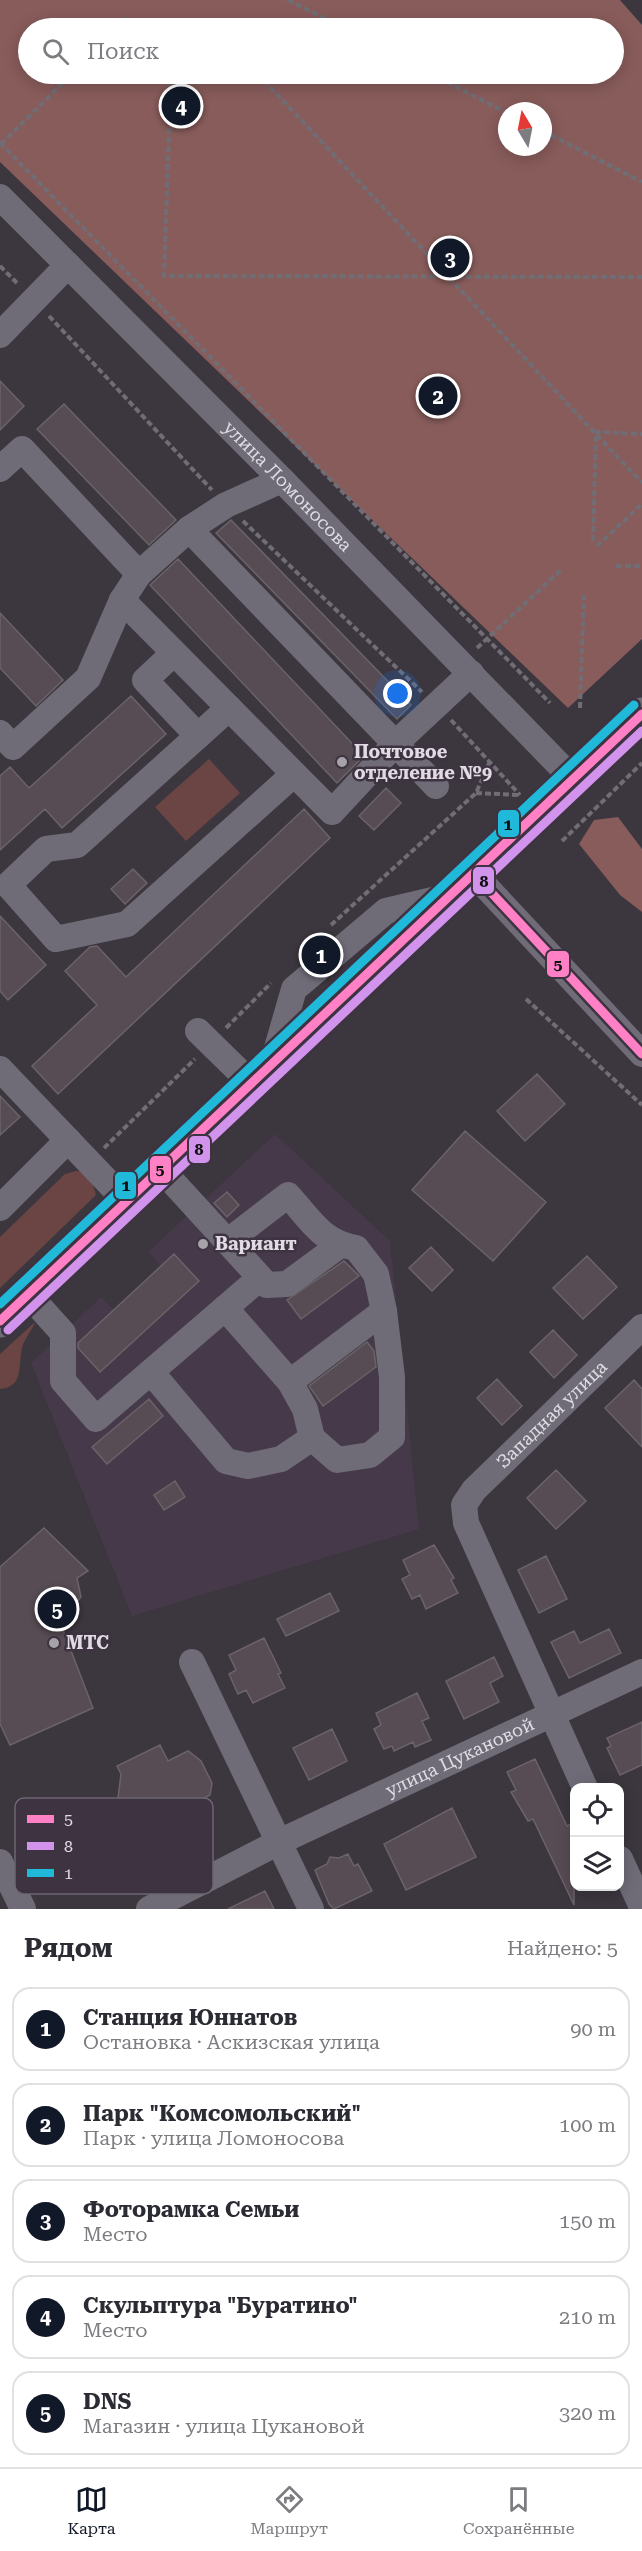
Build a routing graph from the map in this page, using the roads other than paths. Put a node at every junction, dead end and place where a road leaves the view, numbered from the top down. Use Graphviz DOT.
graph roads {
  1 [pos="0,197"];
  2 [pos="68,265"];
  3 [pos="0,335"];
  4 [pos="0,469"];
  5 [pos="282,480"];
  6 [pos="189,529"];
  7 [pos="139,574"];
  8 [pos="122,600"];
  9 [pos="174,653"];
  10 [pos="466,668"];
  11 [pos="229,708"];
  12 [pos="642,714"];
  13 [pos="0,733"];
  14 [pos="198,736"];
  15 [pos="396,743"];
  16 [pos="294,774"];
  17 [pos="573,779"];
  18 [pos="436,786"];
  19 [pos="474,874"];
  20 [pos="204,1037"];
  21 [pos="642,1054"];
  22 [pos="0,1069"];
  23 [pos="262,1073"];
  24 [pos="68,1140"];
  25 [pos="160,1168"];
  26 [pos="126,1201"];
  27 [pos="0,1208"];
  28 [pos="227,1242"];
  29 [pos="340,1245"];
  30 [pos="260,1278"];
  31 [pos="28,1294"];
  32 [pos="225,1308"];
  33 [pos="384,1311"];
  34 [pos="0,1321"];
  35 [pos="642,1327"];
  36 [pos="151,1372"];
  37 [pos="290,1382"];
  38 [pos="312,1438"];
  39 [pos="192,1662"];
  40 [pos="642,1672"];
  41 [pos="551,1715"];
  42 [pos="583,1783"];
  43 [pos="279,1842"];
  44 [pos="0,1862"];
  45 [pos="624,1868"];
  46 [pos="213,1876"];
  47 [pos="15,1893"];
  48 [pos="16,1894"];
  49 [pos="178,1894"];
  50 [pos="642,1907"];
  51 [pos="23,1909"];
  52 [pos="149,1909"];
  53 [pos="311,1909"];
  1 -- 2 [label="street, улица Ломоносова"];
  2 -- 3 [label="street"];
  2 -- 5 [label="street, улица Ломоносова"];
  4 -- 7 [label="street"];
  5 -- 6 [label="street"];
  5 -- 10 [label="street, улица Ломоносова"];
  6 -- 7 [label="street"];
  6 -- 15 [label="street"];
  7 -- 8 [label="street"];
  8 -- 9 [label="street"];
  8 -- 13 [label="street"];
  9 -- 11 [label="street"];
  9 -- 14 [label="street"];
  10 -- 15 [label="street"];
  10 -- 17 [label="street, улица Ломоносова"];
  11 -- 14 [label="street"];
  11 -- 16 [label="street"];
  12 -- 17 [label="main road"];
  14 -- 16 [label="street"];
  15 -- 16 [label="street"];
  15 -- 18 [label="street"];
  17 -- 19 [label="main road"];
  19 -- 21 [label="street"];
  19 -- 23 [label="main road"];
  20 -- 23 [label="street"];
  22 -- 24 [label="street"];
  23 -- 25 [label="main road"];
  24 -- 26 [label="street"];
  24 -- 27 [label="street"];
  25 -- 26 [label="main road"];
  25 -- 28 [label="street"];
  26 -- 31 [label="main road"];
  28 -- 29 [label="street"];
  28 -- 30 [label="street"];
  29 -- 30 [label="street"];
  29 -- 33 [label="street"];
  30 -- 32 [label="street"];
  31 -- 34 [label="main road"];
  31 -- 36 [label="street"];
  32 -- 36 [label="street"];
  32 -- 37 [label="street"];
  33 -- 37 [label="street"];
  33 -- 38 [label="street"];
  35 -- 41 [label="street, Западная улица"];
  36 -- 38 [label="street"];
  37 -- 38 [label="street"];
  39 -- 43 [label="street"];
  40 -- 41 [label="street, улица Цукановой"];
  41 -- 42 [label="street"];
  41 -- 43 [label="street, улица Цукановой"];
  43 -- 46 [label="street, улица Цукановой"];
  43 -- 53 [label="street"];
  44 -- 47 [label="street"];
  45 -- 50 [label="street"];
  48 -- 51 [label="street"];
  49 -- 52 [label="street, улица Цукановой"];
}
